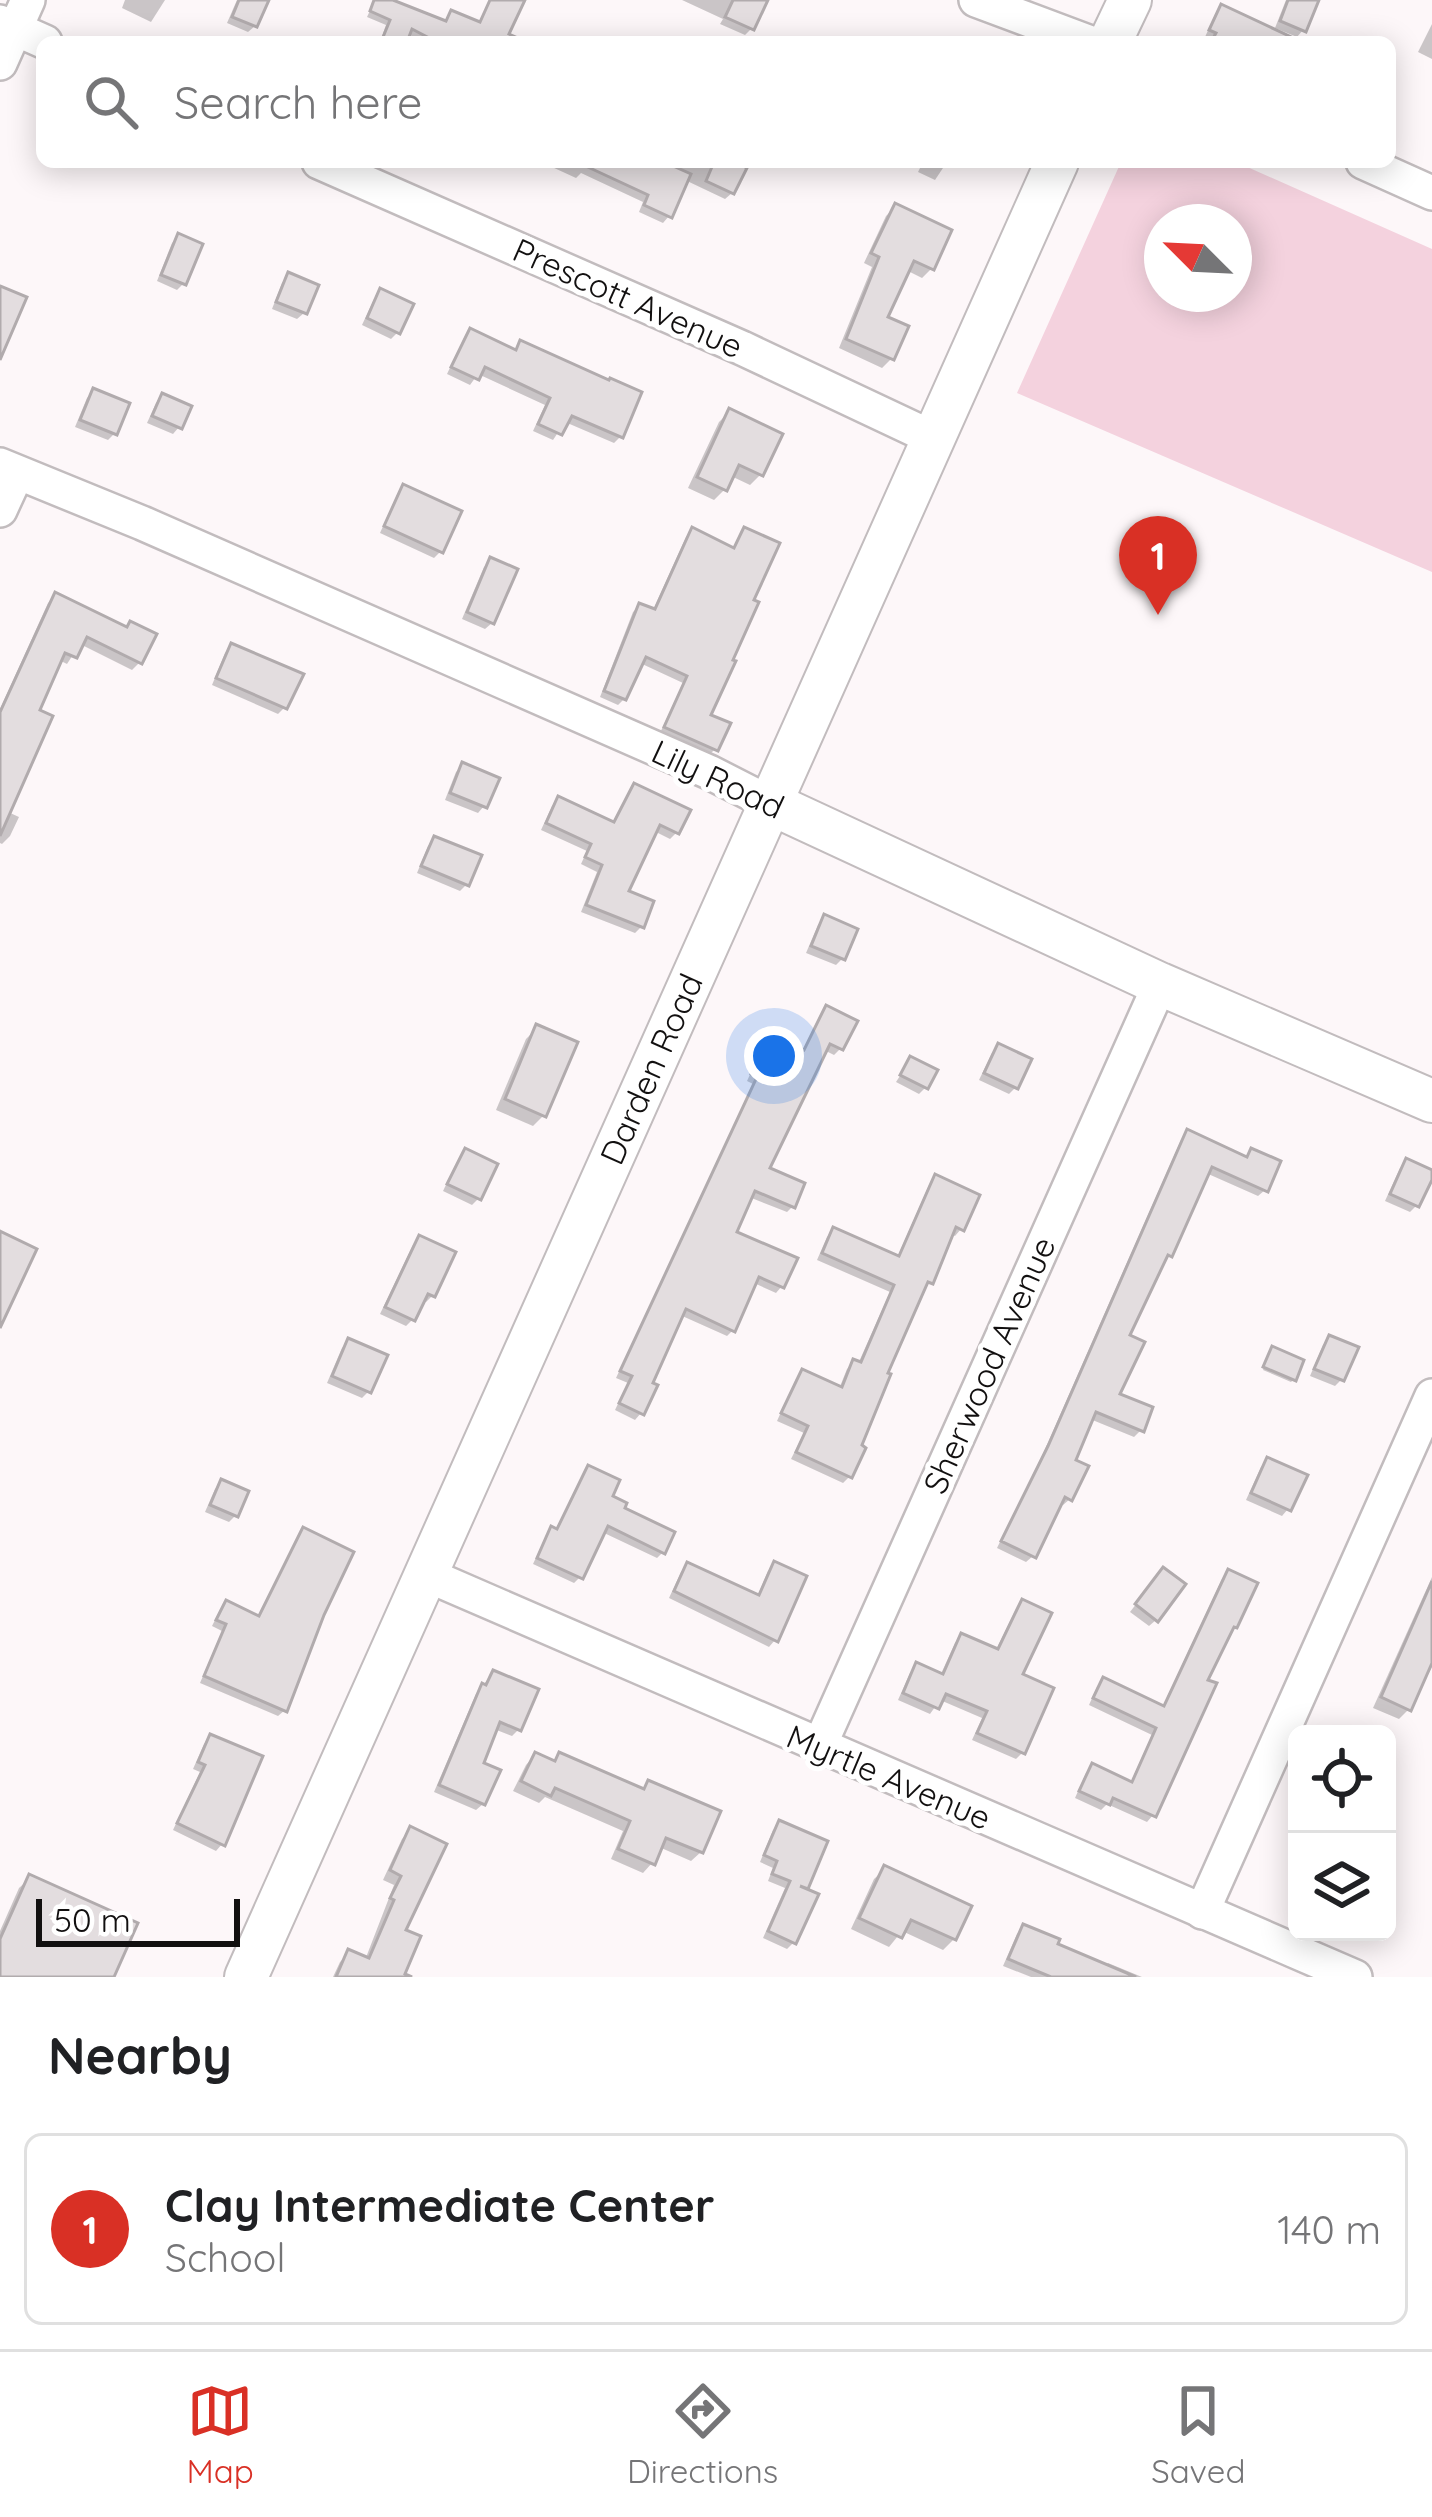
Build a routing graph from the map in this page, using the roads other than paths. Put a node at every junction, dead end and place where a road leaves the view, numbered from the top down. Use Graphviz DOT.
graph roads {
  1 [pos="976,0"];
  2 [pos="1130,0"];
  3 [pos="22,23"];
  4 [pos="1072,36"];
  5 [pos="1113,36"];
  6 [pos="0,63"];
  7 [pos="333,168"];
  8 [pos="1054,168"];
  9 [pos="1376,168"];
  10 [pos="1432,193"];
  11 [pos="935,439"];
  12 [pos="8,469"];
  13 [pos="0,510"];
  14 [pos="770,803"];
  15 [pos="1160,984"];
  16 [pos="1432,1101"];
  17 [pos="1432,1396"];
  18 [pos="425,1574"];
  19 [pos="819,1747"];
  20 [pos="1202,1912"];
  21 [pos="246,1977"];
  22 [pos="1354,1977"];
  1 -- 4 [label="street"];
  2 -- 5 [label="street"];
  3 -- 6 [label="street"];
  7 -- 11 [label="street, Prescott Avenue"];
  8 -- 11 [label="street, Darden Road"];
  9 -- 10 [label="street"];
  11 -- 14 [label="street, Darden Road"];
  12 -- 13 [label="street"];
  12 -- 14 [label="street, Lily Road"];
  14 -- 15 [label="street, Lily Road"];
  14 -- 18 [label="street, Darden Road"];
  15 -- 16 [label="street, Lily Road"];
  15 -- 19 [label="street, Sherwood Avenue"];
  17 -- 20 [label="street"];
  18 -- 19 [label="street, Myrtle Avenue"];
  18 -- 21 [label="street, Darden Road"];
  19 -- 20 [label="street, Myrtle Avenue"];
  20 -- 22 [label="street, Myrtle Avenue"];
}
